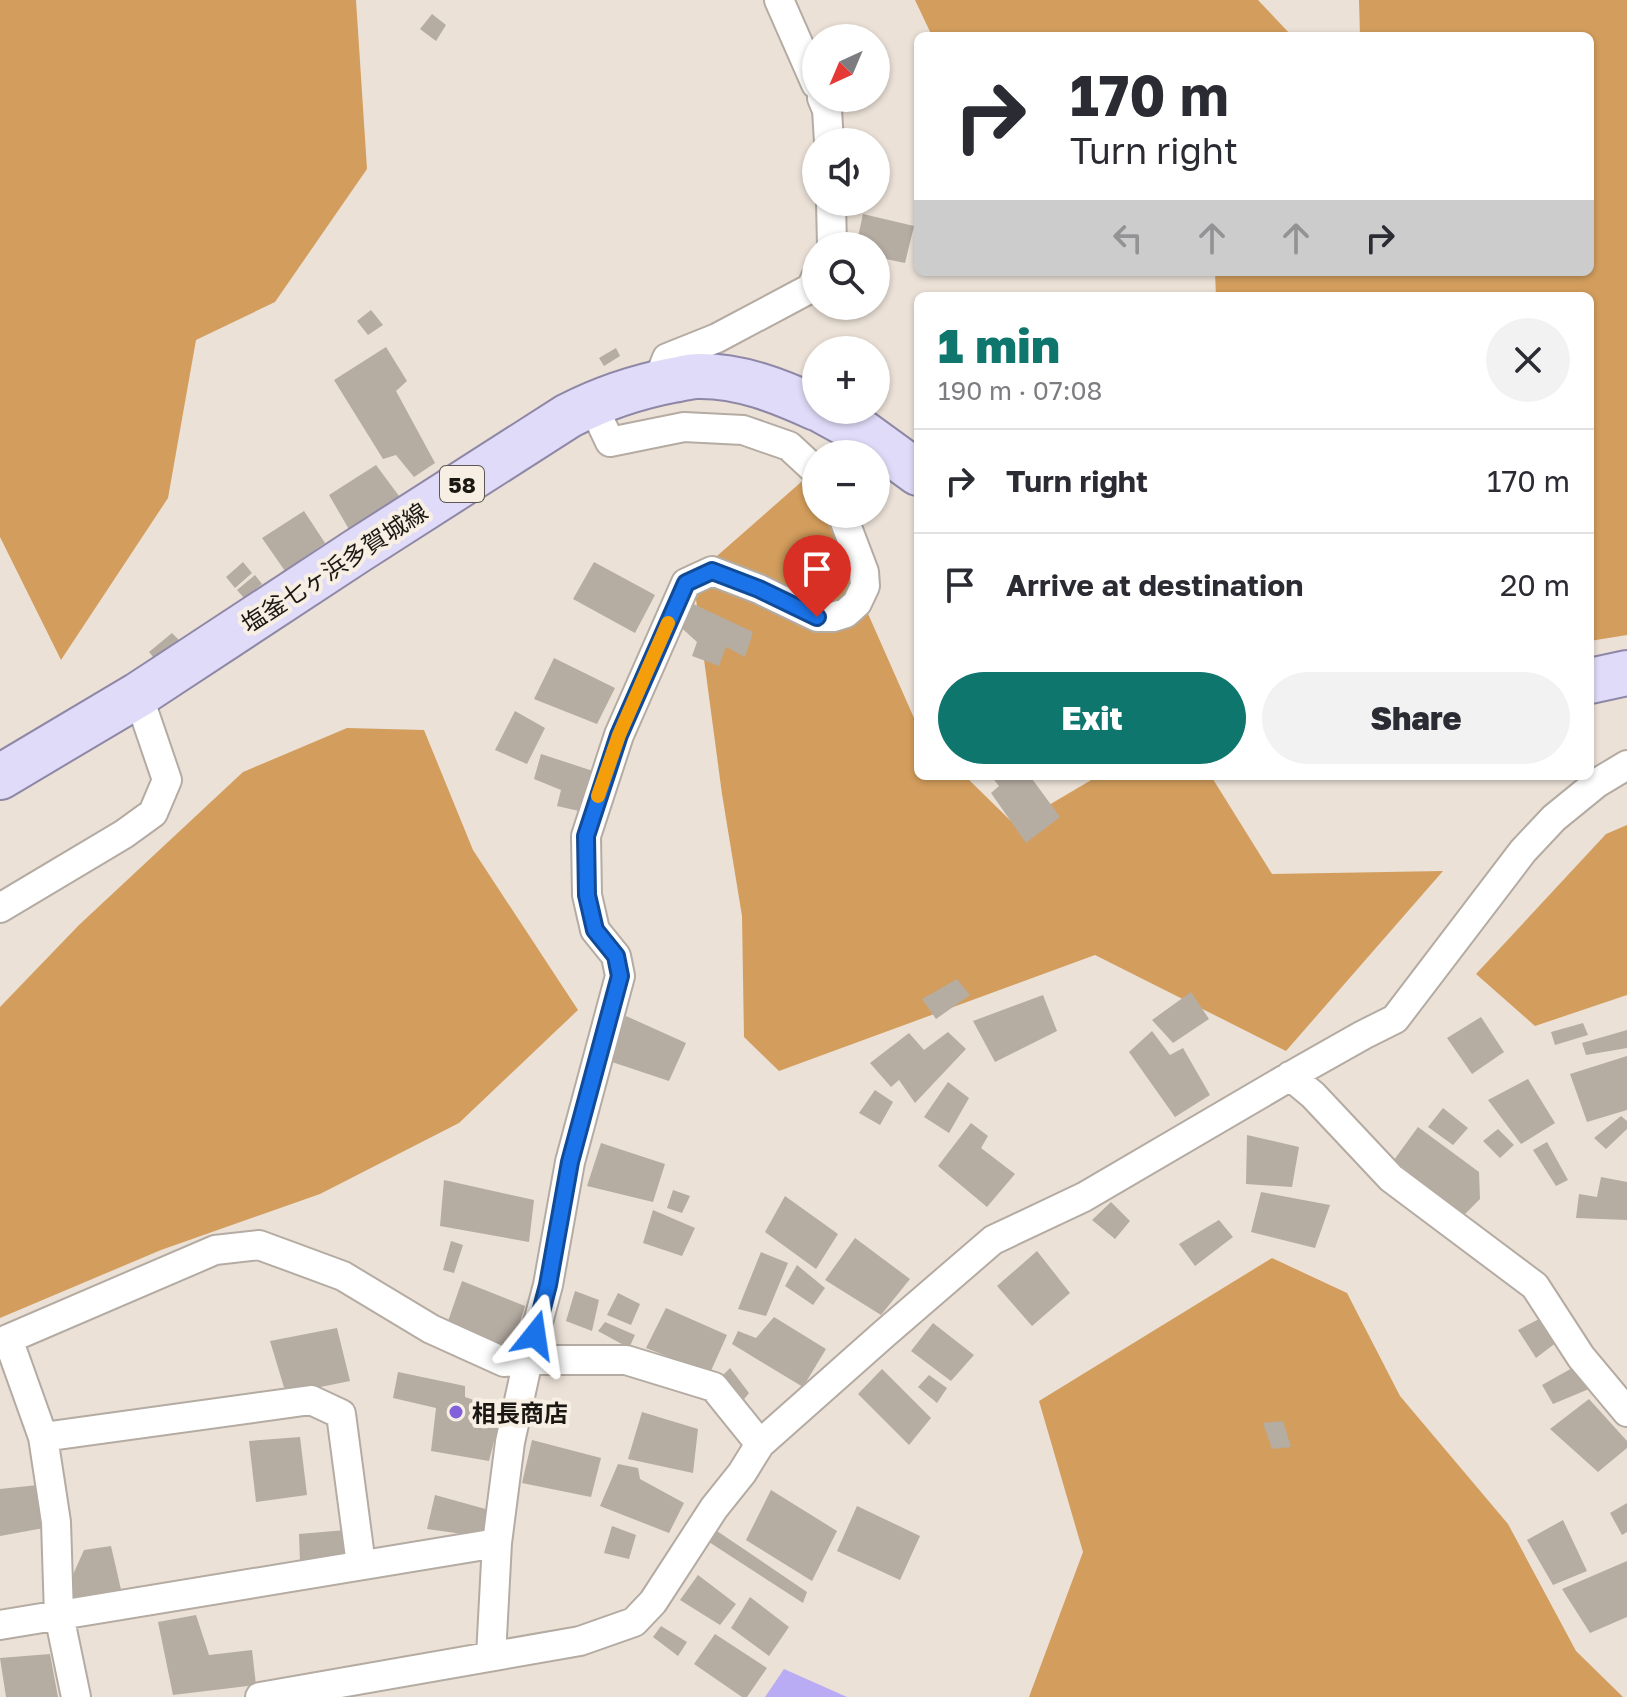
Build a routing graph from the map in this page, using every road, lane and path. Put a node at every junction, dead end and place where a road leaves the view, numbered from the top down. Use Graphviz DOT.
graph roads {
  1 [pos="779,0"];
  2 [pos="802,52"];
  3 [pos="802,293"];
  4 [pos="657,383"];
  5 [pos="802,401"];
  6 [pos="592,404"];
  7 [pos="846,424"];
  8 [pos="802,458"];
  9 [pos="914,470"];
  10 [pos="847,528"];
  11 [pos="1627,673"];
  12 [pos="1594,680"];
  13 [pos="138,695"];
  14 [pos="1627,765"];
  15 [pos="0,777"];
  16 [pos="0,908"];
  17 [pos="1290,1076"];
  18 [pos="4,1342"];
  19 [pos="528,1360"];
  20 [pos="1627,1412"];
  21 [pos="43,1437"];
  22 [pos="760,1444"];
  23 [pos="497,1543"];
  24 [pos="361,1565"];
  25 [pos="59,1615"];
  26 [pos="0,1625"];
  27 [pos="491,1656"];
  28 [pos="76,1697"];
  29 [pos="260,1697"];
  1 -- 2 [label="street"];
  3 -- 4 [label="street"];
  4 -- 5 [label="main road, 塩釜七ヶ浜多賀城線 / 58"];
  4 -- 6 [label="main road, 塩釜七ヶ浜多賀城線 / 58"];
  6 -- 8 [label="street"];
  6 -- 13 [label="main road, 塩釜七ヶ浜多賀城線 / 58"];
  7 -- 9 [label="main road, 塩釜七ヶ浜多賀城線 / 58"];
  10 -- 19 [label="street"];
  11 -- 12 [label="main road"];
  13 -- 15 [label="main road, 塩釜七ヶ浜多賀城線 / 58"];
  13 -- 16 [label="street"];
  14 -- 17 [label="street"];
  17 -- 20 [label="street"];
  17 -- 22 [label="street"];
  18 -- 19 [label="street"];
  18 -- 21 [label="street"];
  19 -- 22 [label="street"];
  19 -- 23 [label="street"];
  21 -- 24 [label="street"];
  21 -- 25 [label="street"];
  22 -- 27 [label="street"];
  23 -- 24 [label="street"];
  23 -- 27 [label="street"];
  24 -- 25 [label="street"];
  25 -- 26 [label="street"];
  25 -- 28 [label="street"];
  27 -- 29 [label="street"];
}
